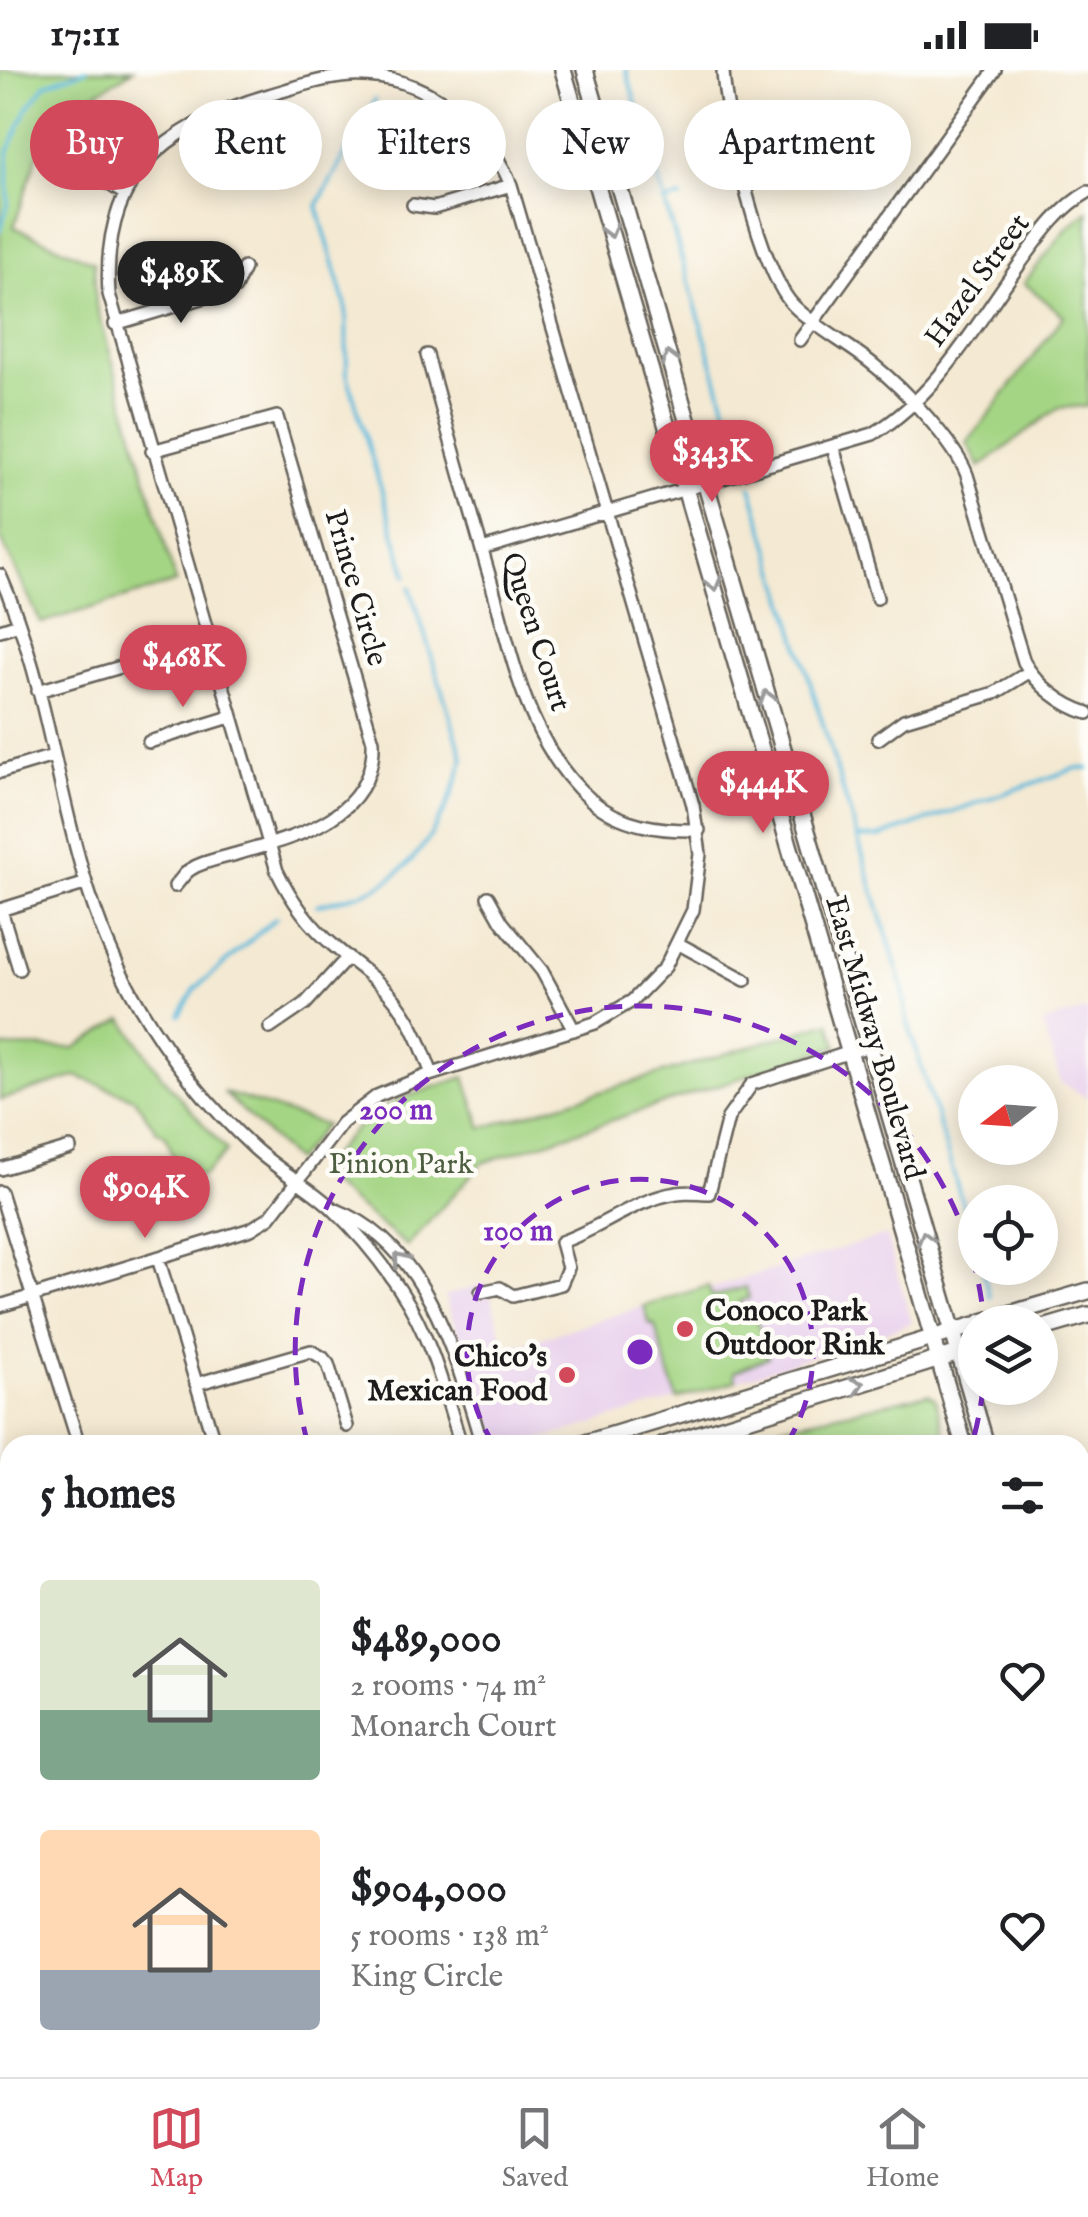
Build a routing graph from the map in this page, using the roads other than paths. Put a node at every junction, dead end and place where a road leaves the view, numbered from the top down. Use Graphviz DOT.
graph roads {
  1 [pos="563,70"];
  2 [pos="585,70"];
  3 [pos="723,70"];
  4 [pos="996,70"];
  5 [pos="728,100"];
  6 [pos="511,185"];
  7 [pos="119,190"];
  8 [pos="748,190"];
  9 [pos="1088,192"];
  10 [pos="125,194"];
  11 [pos="413,205"];
  12 [pos="244,268"];
  13 [pos="814,322"];
  14 [pos="115,324"];
  15 [pos="800,340"];
  16 [pos="427,355"];
  17 [pos="913,404"];
  18 [pos="833,447"];
  19 [pos="152,451"];
  20 [pos="706,485"];
  21 [pos="686,491"];
  22 [pos="608,512"];
  23 [pos="482,549"];
  24 [pos="0,575"];
  25 [pos="877,598"];
  26 [pos="19,624"];
  27 [pos="0,630"];
  28 [pos="208,642"];
  29 [pos="1030,672"];
  30 [pos="38,691"];
  31 [pos="1088,713"];
  32 [pos="230,718"];
  33 [pos="878,740"];
  34 [pos="149,742"];
  35 [pos="52,756"];
  36 [pos="0,772"];
  37 [pos="698,830"];
  38 [pos="268,845"];
  39 [pos="84,884"];
  40 [pos="175,886"];
  41 [pos="488,897"];
  42 [pos="0,910"];
  43 [pos="679,944"];
  44 [pos="348,957"];
  45 [pos="19,969"];
  46 [pos="745,980"];
  47 [pos="270,1028"];
  48 [pos="574,1030"];
  49 [pos="869,1046"];
  50 [pos="849,1053"];
  51 [pos="432,1074"];
  52 [pos="70,1148"];
  53 [pos="0,1169"];
  54 [pos="296,1182"];
  55 [pos="0,1192"];
  56 [pos="332,1209"];
  57 [pos="158,1258"];
  58 [pos="1088,1290"];
  59 [pos="481,1292"];
  60 [pos="32,1297"];
  61 [pos="1038,1305"];
  62 [pos="0,1306"];
  63 [pos="1088,1314"];
  64 [pos="1058,1323"];
  65 [pos="958,1330"];
  66 [pos="953,1332"];
  67 [pos="958,1338"];
  68 [pos="933,1339"];
  69 [pos="958,1353"];
  70 [pos="940,1360"];
  71 [pos="196,1384"];
  72 [pos="978,1405"];
  73 [pos="347,1426"];
  74 [pos="75,1435"];
  75 [pos="212,1435"];
  76 [pos="458,1435"];
  77 [pos="479,1435"];
  78 [pos="626,1435"];
  79 [pos="696,1435"];
  80 [pos="961,1435"];
  81 [pos="984,1435"];
  1 -- 21 [label="main road, East Midway Boulevard, one-way"];
  20 -- 2 [label="main road, East Midway Boulevard, one-way"];
  3 -- 5 [label="street"];
  4 -- 13 [label="street"];
  6 -- 10 [label="street"];
  6 -- 11 [label="street"];
  6 -- 22 [label="street"];
  7 -- 10 [label="street"];
  8 -- 13 [label="street"];
  9 -- 17 [label="street, Hazel Street"];
  10 -- 14 [label="street"];
  12 -- 14 [label="street"];
  13 -- 15 [label="street"];
  13 -- 17 [label="street"];
  14 -- 19 [label="street"];
  16 -- 23 [label="street, Queen Court"];
  17 -- 18 [label="street, Hazel Street"];
  17 -- 29 [label="street"];
  18 -- 20 [label="street, Hazel Street"];
  18 -- 25 [label="street"];
  19 -- 28 [label="street"];
  19 -- 38 [label="street, Prince Circle"];
  20 -- 21 [label="street, Hazel Street"];
  49 -- 20 [label="main road, East Midway Boulevard, one-way"];
  21 -- 22 [label="street, Hazel Street"];
  21 -- 50 [label="main road, East Midway Boulevard, one-way"];
  22 -- 23 [label="street, Hazel Street"];
  22 -- 37 [label="street"];
  23 -- 37 [label="street, Queen Court"];
  24 -- 26 [label="street"];
  26 -- 27 [label="street"];
  26 -- 30 [label="street"];
  28 -- 30 [label="street"];
  28 -- 32 [label="street"];
  29 -- 31 [label="street"];
  29 -- 33 [label="street"];
  30 -- 35 [label="street"];
  32 -- 34 [label="street"];
  32 -- 38 [label="street"];
  35 -- 36 [label="street"];
  35 -- 39 [label="street"];
  37 -- 43 [label="street"];
  38 -- 40 [label="street"];
  38 -- 44 [label="street"];
  39 -- 42 [label="street"];
  39 -- 54 [label="street"];
  41 -- 48 [label="street"];
  42 -- 45 [label="street"];
  43 -- 46 [label="street"];
  43 -- 48 [label="street"];
  44 -- 47 [label="street"];
  44 -- 51 [label="street"];
  48 -- 51 [label="street"];
  49 -- 50 [label="street"];
  66 -- 49 [label="main road, East Midway Boulevard, one-way"];
  50 -- 59 [label="street"];
  50 -- 68 [label="main road, East Midway Boulevard"];
  51 -- 54 [label="street"];
  52 -- 53 [label="street"];
  54 -- 56 [label="street"];
  54 -- 57 [label="street"];
  55 -- 60 [label="street"];
  56 -- 76 [label="street"];
  77 -- 56 [label="street, one-way"];
  57 -- 60 [label="street"];
  57 -- 71 [label="street"];
  58 -- 61 [label="main road"];
  60 -- 62 [label="street"];
  60 -- 74 [label="street"];
  63 -- 64 [label="main road"];
  65 -- 66 [label="main road"];
  66 -- 67 [label="main road, East Midway Boulevard"];
  66 -- 68 [label="main road"];
  68 -- 70 [label="main road, East Midway Boulevard"];
  68 -- 78 [label="main road"];
  69 -- 70 [label="main road"];
  79 -- 70 [label="main road, one-way"];
  70 -- 80 [label="main road, East Midway Boulevard"];
  71 -- 73 [label="street"];
  71 -- 75 [label="street"];
  72 -- 81 [label="main road, East Midway Boulevard"];
}
